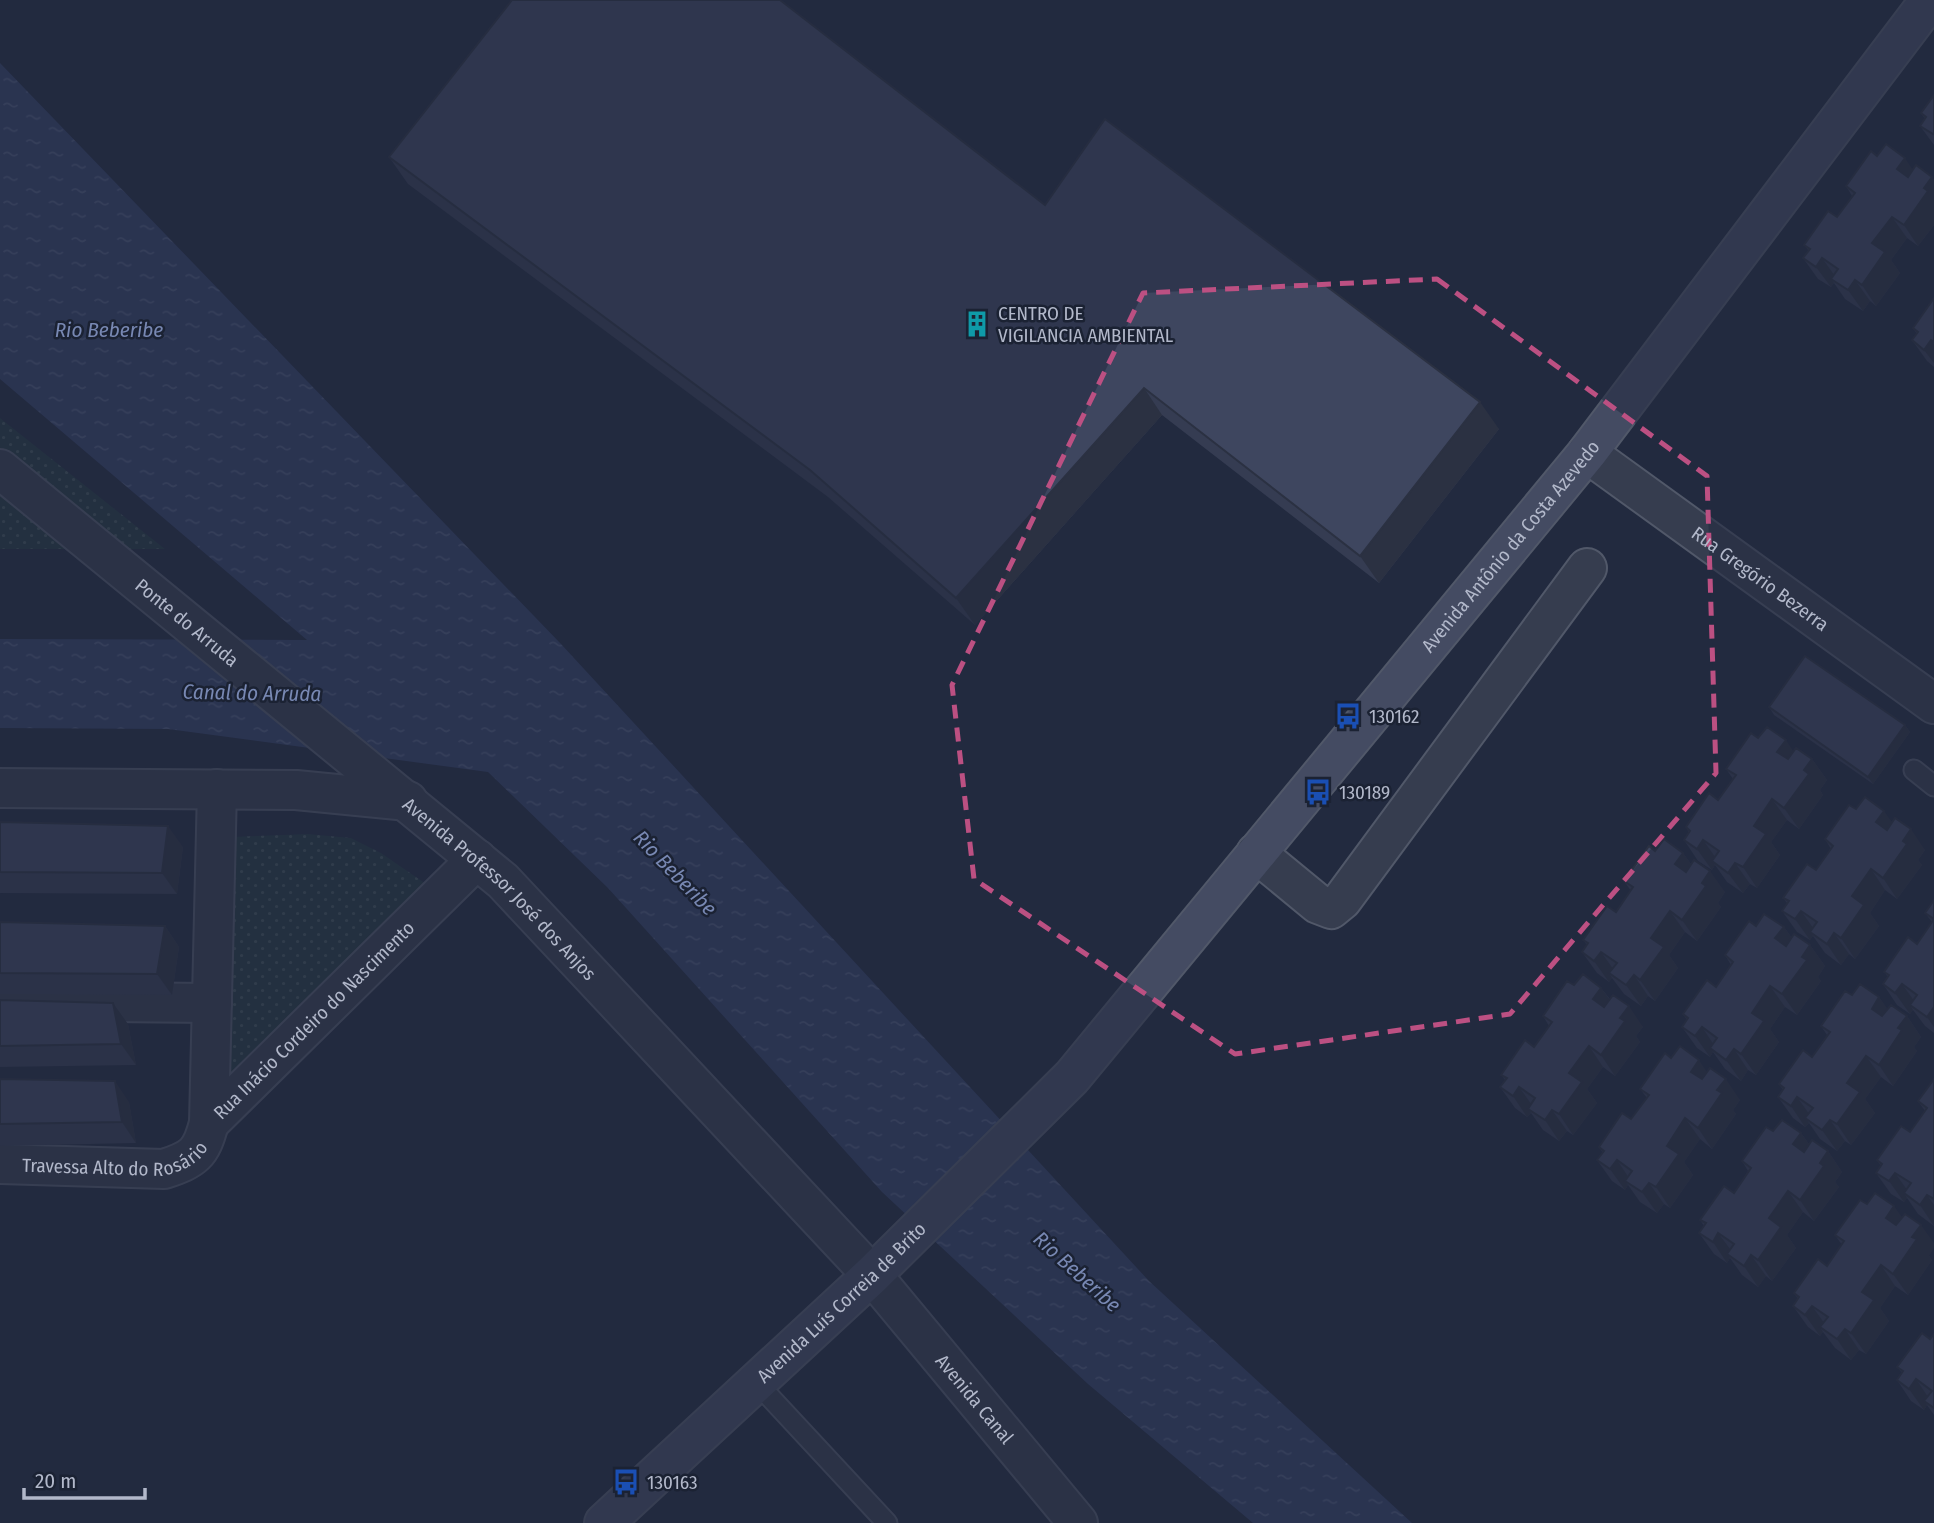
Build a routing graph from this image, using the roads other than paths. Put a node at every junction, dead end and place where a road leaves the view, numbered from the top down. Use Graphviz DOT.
graph roads {
  1 [pos="1930,0"];
  2 [pos="1587,453"];
  3 [pos="0,469"];
  4 [pos="16,497"];
  5 [pos="1587,568"];
  6 [pos="1934,704"];
  7 [pos="1914,770"];
  8 [pos="1934,786"];
  9 [pos="0,789"];
  10 [pos="217,789"];
  11 [pos="408,801"];
  12 [pos="1256,853"];
  13 [pos="477,859"];
  14 [pos="0,1001"];
  15 [pos="212,1003"];
  16 [pos="1065,1085"];
  17 [pos="209,1123"];
  18 [pos="0,1164"];
  19 [pos="883,1263"];
  20 [pos="755,1382"];
  21 [pos="604,1523"];
  22 [pos="887,1523"];
  23 [pos="1078,1523"];
  1 -- 2 [label="main road, Avenida Antônio da Costa Azevedo"];
  2 -- 6 [label="street, Rua Gregório Bezerra"];
  2 -- 12 [label="main road, Avenida Antônio da Costa Azevedo"];
  3 -- 4 [label="street, Ponte do Arruda"];
  4 -- 11 [label="street, Ponte do Arruda"];
  5 -- 12 [label="street"];
  7 -- 8 [label="lane"];
  9 -- 10 [label="street, Avenida Professor José dos Anjos"];
  10 -- 11 [label="street, Avenida Professor José dos Anjos"];
  10 -- 15 [label="street, Rua Inácio Cordeiro do Nascimento"];
  11 -- 13 [label="street, Avenida Professor José dos Anjos"];
  12 -- 16 [label="main road, Avenida Antônio da Costa Azevedo"];
  13 -- 17 [label="street, Rua Inácio Cordeiro do Nascimento"];
  13 -- 19 [label="street, Avenida Professor José dos Anjos"];
  14 -- 15 [label="street"];
  15 -- 17 [label="street, Rua Inácio Cordeiro do Nascimento"];
  16 -- 19 [label="main road, Avenida Luís Correia de Brito"];
  17 -- 18 [label="street, Travessa Alto do Rosário"];
  19 -- 20 [label="main road, Avenida Luís Correia de Brito"];
  19 -- 23 [label="street, Avenida Canal"];
  20 -- 21 [label="main road, Avenida Luís Correia de Brito"];
  20 -- 22 [label="lane"];
}
